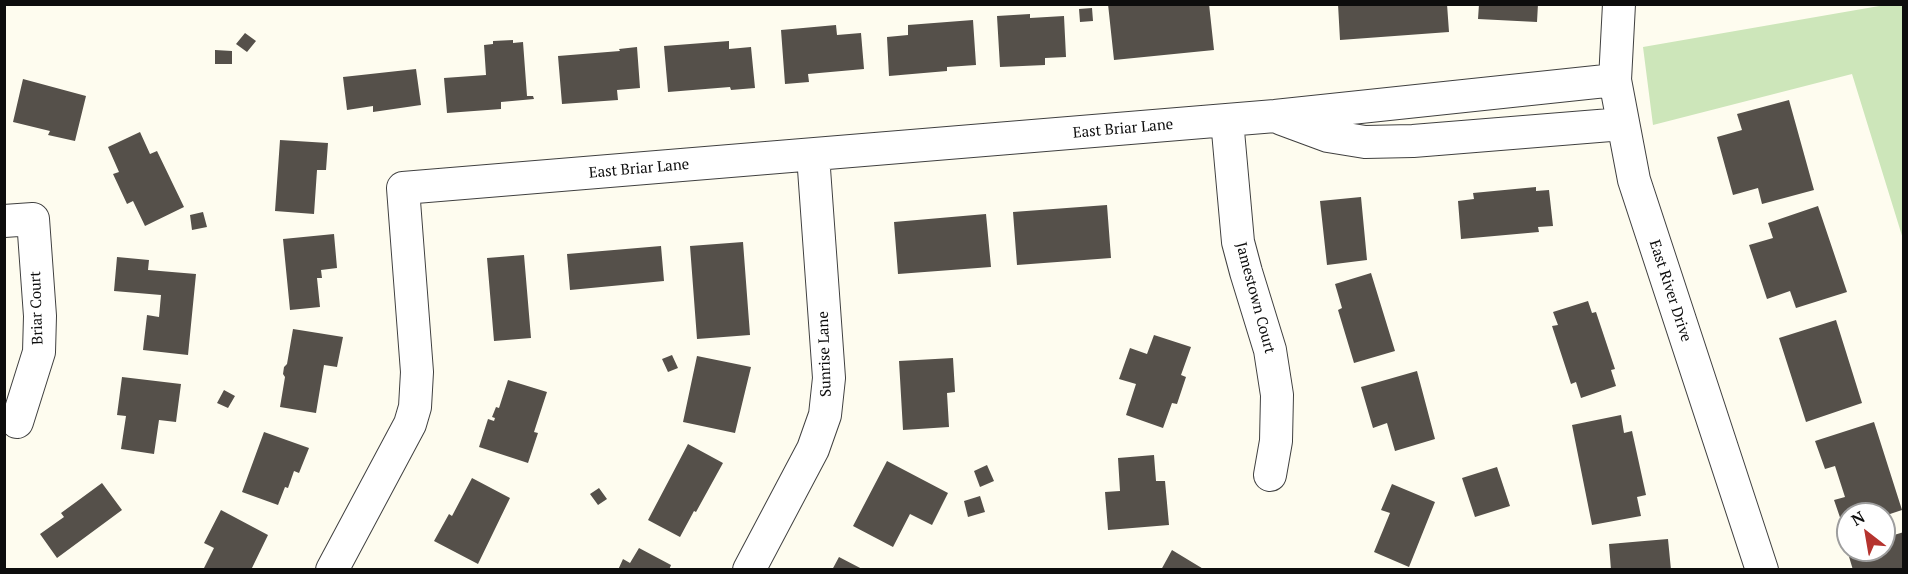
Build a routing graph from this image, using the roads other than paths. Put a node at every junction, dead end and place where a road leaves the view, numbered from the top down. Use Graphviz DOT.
graph roads {
  1 [pos="1619,4"];
  2 [pos="1614,80"];
  3 [pos="1275,116"];
  4 [pos="1227,120"];
  5 [pos="1623,124"];
  6 [pos="813,156"];
  7 [pos="4,221"];
  8 [pos="17,422"];
  9 [pos="1270,475"];
  10 [pos="332,570"];
  11 [pos="749,570"];
  12 [pos="1762,570"];
  1 -- 2 [label="street, East River Drive"];
  2 -- 3 [label="street, East Briar Lane"];
  2 -- 5 [label="street, East River Drive"];
  3 -- 4 [label="street, East Briar Lane"];
  3 -- 5 [label="street, East Briar Lane"];
  4 -- 6 [label="street, East Briar Lane"];
  4 -- 9 [label="street, Jamestown Court"];
  5 -- 12 [label="street, East River Drive"];
  6 -- 10 [label="street, East Briar Lane"];
  6 -- 11 [label="street, Sunrise Lane"];
  7 -- 8 [label="street, Briar Court"];
}
